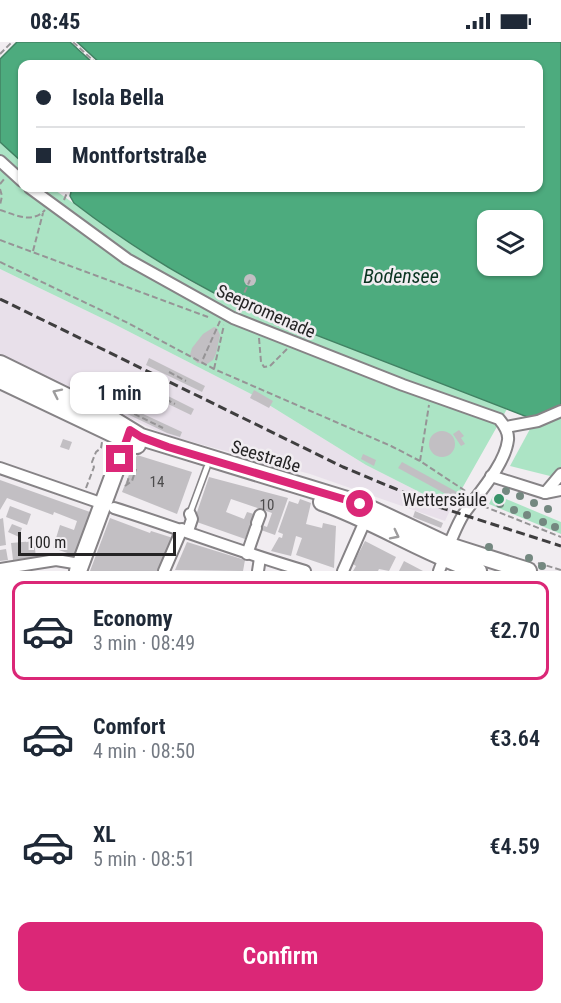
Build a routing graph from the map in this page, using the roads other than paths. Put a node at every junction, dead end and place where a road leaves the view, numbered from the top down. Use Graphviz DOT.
graph roads {
  1 [pos="0,161"];
  2 [pos="18,177"];
  3 [pos="35,192"];
  4 [pos="0,364"];
  5 [pos="0,380"];
  6 [pos="561,411"];
  7 [pos="107,424"];
  8 [pos="506,427"];
  9 [pos="128,435"];
  10 [pos="207,467"];
  11 [pos="0,468"];
  12 [pos="561,474"];
  13 [pos="491,476"];
  14 [pos="561,490"];
  15 [pos="545,493"];
  16 [pos="95,501"];
  17 [pos="114,507"];
  18 [pos="190,514"];
  19 [pos="365,521"];
  20 [pos="258,522"];
  21 [pos="185,530"];
  22 [pos="247,554"];
  23 [pos="260,558"];
  24 [pos="444,558"];
  25 [pos="0,568"];
  26 [pos="79,568"];
  27 [pos="164,571"];
  28 [pos="258,571"];
  29 [pos="304,571"];
  30 [pos="343,571"];
  31 [pos="478,571"];
  32 [pos="528,571"];
  1 -- 2 [label="street"];
  3 -- 8 [label="street, Seepromenade"];
  7 -- 4 [label="main road, Seestraße, one-way"];
  5 -- 7 [label="main road, Seestraße"];
  6 -- 8 [label="street"];
  7 -- 9 [label="main road, Seestraße"];
  8 -- 13 [label="street"];
  9 -- 10 [label="main road, Seestraße"];
  9 -- 24 [label="main road, Seestraße"];
  9 -- 26 [label="main road"];
  10 -- 18 [label="lane"];
  10 -- 19 [label="main road, Seestraße"];
  11 -- 16 [label="street"];
  12 -- 15 [label="street"];
  13 -- 15 [label="street"];
  13 -- 24 [label="street"];
  14 -- 15 [label="street"];
  17 -- 21 [label="street"];
  18 -- 21 [label="street"];
  19 -- 24 [label="main road, Seestraße, one-way"];
  19 -- 30 [label="street"];
  20 -- 22 [label="street"];
  21 -- 22 [label="street"];
  21 -- 27 [label="street"];
  22 -- 23 [label="street"];
  23 -- 28 [label="street"];
  23 -- 29 [label="street"];
  24 -- 31 [label="main road, Seestraße"];
  24 -- 32 [label="main road, Seestraße"];
  25 -- 26 [label="street"];
}
